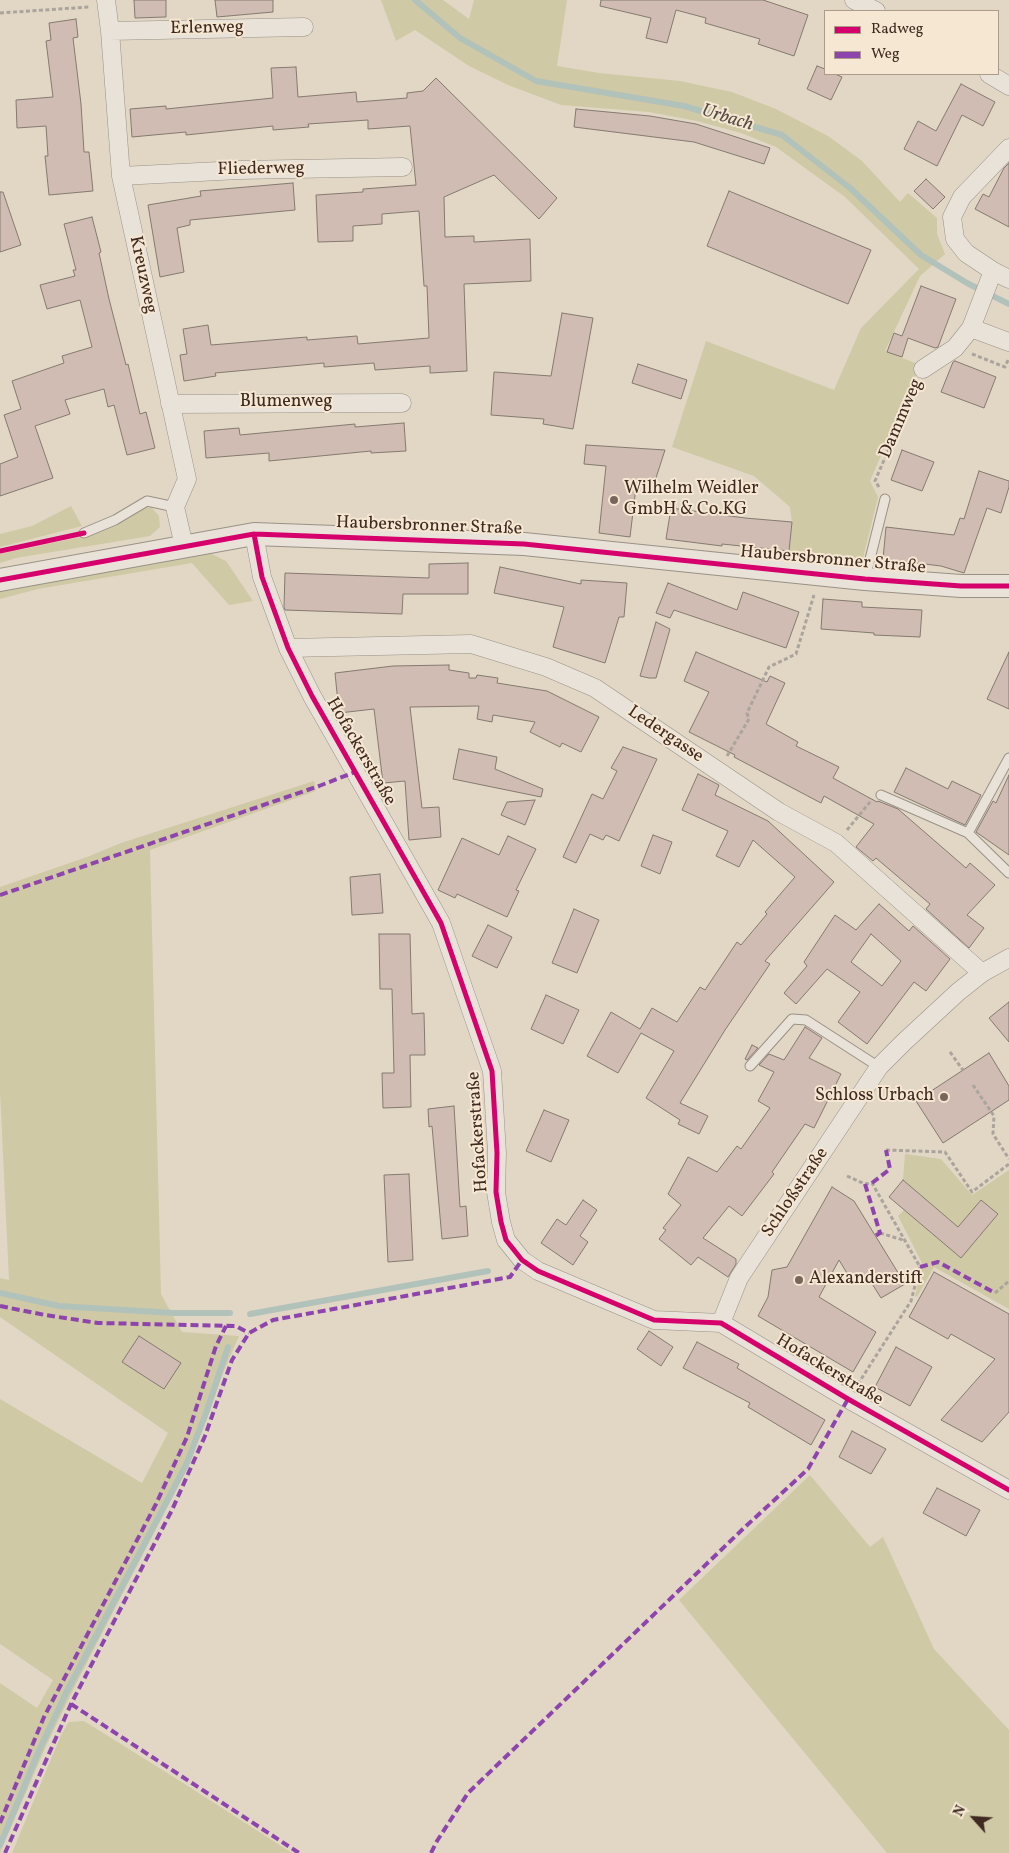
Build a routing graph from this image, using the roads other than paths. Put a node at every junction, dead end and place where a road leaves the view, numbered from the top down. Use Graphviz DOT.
graph roads {
  1 [pos="854,0"];
  2 [pos="106,3"];
  3 [pos="874,10"];
  4 [pos="304,27"];
  5 [pos="110,31"];
  6 [pos="991,75"];
  7 [pos="1009,86"];
  8 [pos="1009,148"];
  9 [pos="402,167"];
  10 [pos="120,176"];
  11 [pos="990,277"];
  12 [pos="1009,279"];
  13 [pos="971,328"];
  14 [pos="1009,342"];
  15 [pos="923,369"];
  16 [pos="402,403"];
  17 [pos="170,404"];
  18 [pos="885,499"];
  19 [pos="175,507"];
  20 [pos="84,533"];
  21 [pos="254,534"];
  22 [pos="184,546"];
  23 [pos="865,579"];
  24 [pos="0,580"];
  25 [pos="1009,586"];
  26 [pos="288,648"];
  27 [pos="1009,758"];
  28 [pos="881,795"];
  29 [pos="968,834"];
  30 [pos="1009,873"];
  31 [pos="1009,958"];
  32 [pos="982,973"];
  33 [pos="750,1066"];
  34 [pos="879,1067"];
  35 [pos="721,1323"];
  36 [pos="1009,1490"];
  1 -- 3 [label="street"];
  2 -- 5 [label="street, Kreuzweg"];
  4 -- 5 [label="street, Erlenweg"];
  5 -- 10 [label="street, Kreuzweg"];
  6 -- 7 [label="street"];
  8 -- 11 [label="street"];
  9 -- 10 [label="street, Fliederweg"];
  10 -- 17 [label="street, Kreuzweg"];
  11 -- 12 [label="street"];
  11 -- 13 [label="street, Dammweg"];
  13 -- 14 [label="street"];
  13 -- 15 [label="street, Dammweg"];
  16 -- 17 [label="street, Blumenweg"];
  17 -- 19 [label="street, Kreuzweg"];
  18 -- 23 [label="lane, Haubersbronner Straße"];
  19 -- 20 [label="lane"];
  19 -- 22 [label="street"];
  21 -- 22 [label="street, Haubersbronner Straße"];
  21 -- 23 [label="street, Haubersbronner Straße"];
  21 -- 26 [label="street, Hofackerstraße"];
  22 -- 24 [label="street, Haubersbronner Straße"];
  23 -- 25 [label="street, Haubersbronner Straße"];
  26 -- 32 [label="street, Ledergasse"];
  26 -- 35 [label="street, Hofackerstraße"];
  27 -- 29 [label="lane"];
  28 -- 29 [label="lane"];
  29 -- 30 [label="lane"];
  31 -- 32 [label="street, Schloßstraße"];
  32 -- 34 [label="street, Schloßstraße"];
  33 -- 34 [label="lane"];
  34 -- 35 [label="street, Schloßstraße"];
  35 -- 36 [label="street, Hofackerstraße"];
}
